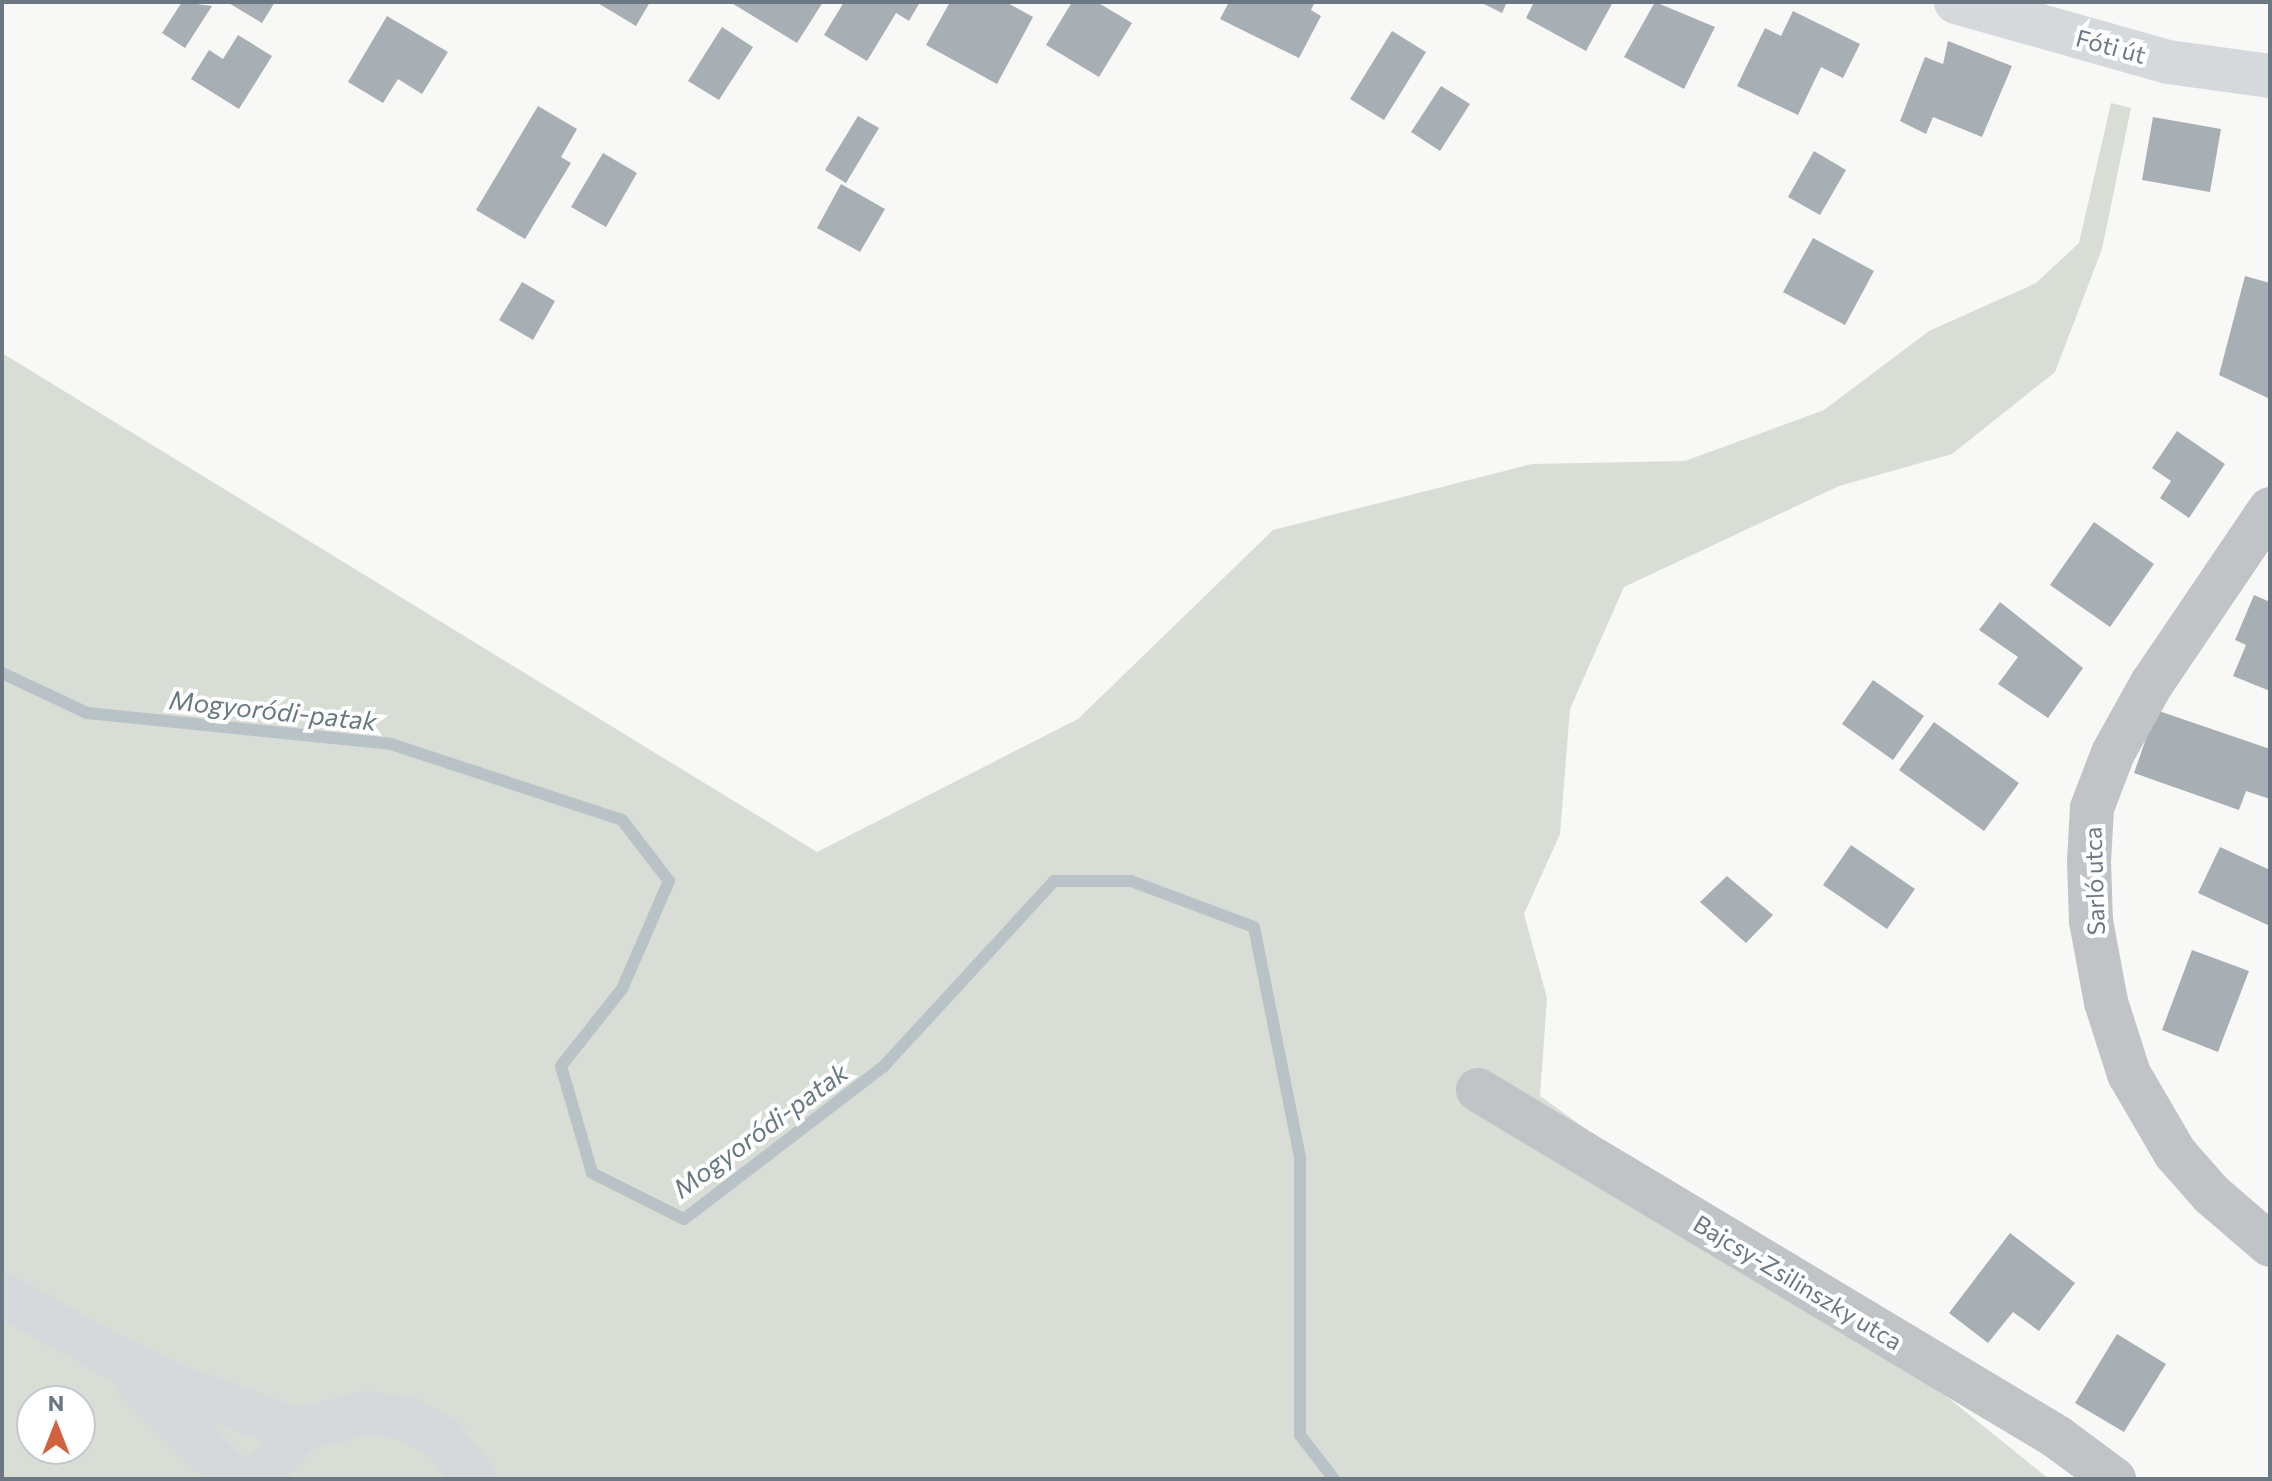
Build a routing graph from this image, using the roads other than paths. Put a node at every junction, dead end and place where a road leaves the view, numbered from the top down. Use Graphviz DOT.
graph roads {
  1 [pos="1956,2"];
  2 [pos="2270,76"];
  3 [pos="2270,509"];
  4 [pos="1478,1090"];
  5 [pos="2270,1245"];
  6 [pos="2,1294"];
  7 [pos="110,1355"];
  8 [pos="299,1430"];
  9 [pos="234,1479"];
  10 [pos="259,1479"];
  11 [pos="475,1479"];
  12 [pos="2114,1479"];
  1 -- 2 [label="main road, Fóti út"];
  3 -- 5 [label="street, Sarló utca"];
  4 -- 12 [label="street, Bajcsy-Zsilinszky utca"];
  6 -- 7 [label="main road"];
  7 -- 8 [label="main road"];
  7 -- 9 [label="main road"];
  8 -- 10 [label="main road"];
  8 -- 11 [label="main road"];
}
